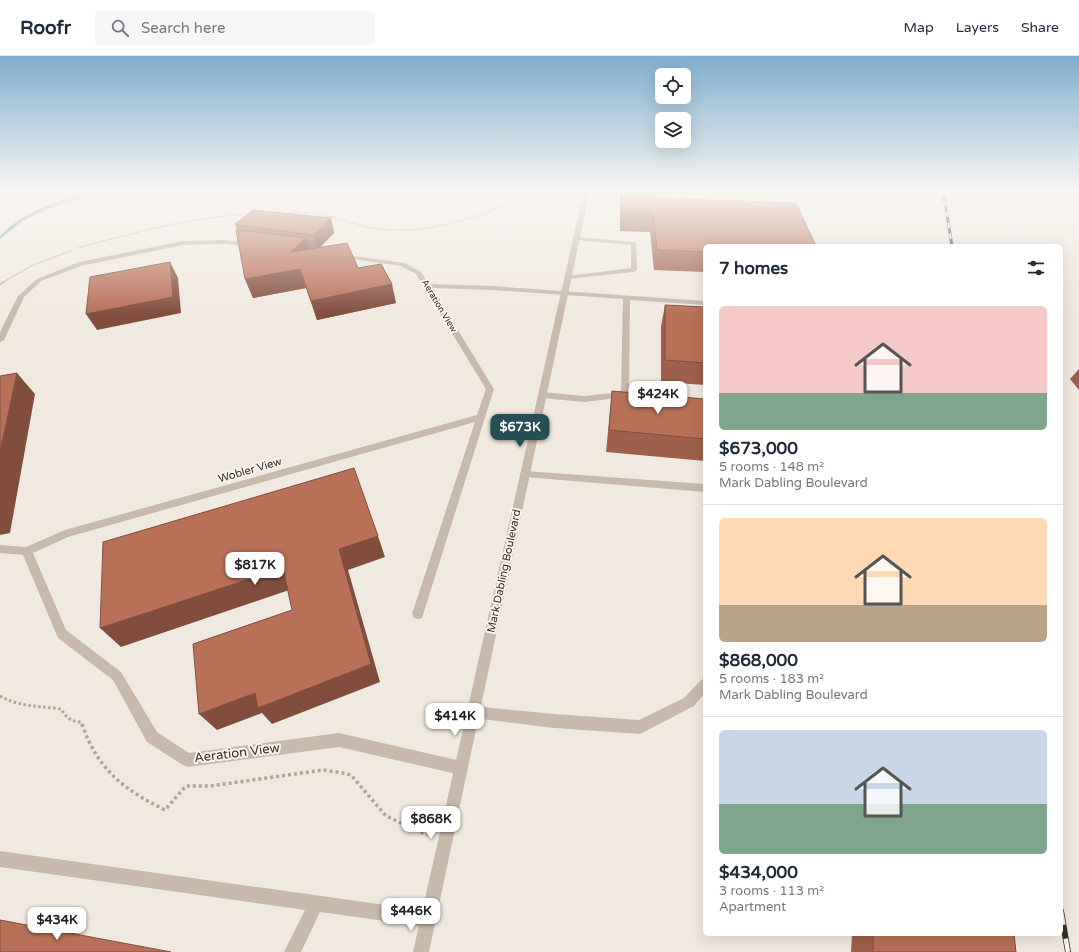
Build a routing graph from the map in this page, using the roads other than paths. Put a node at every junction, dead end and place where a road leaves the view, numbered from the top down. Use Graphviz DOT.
graph roads {
  1 [pos="578,232"];
  2 [pos="576,240"];
  3 [pos="256,246"];
  4 [pos="334,255"];
  5 [pos="568,278"];
  6 [pos="427,286"];
  7 [pos="564,294"];
  8 [pos="626,298"];
  9 [pos="703,304"];
  10 [pos="0,340"];
  11 [pos="625,394"];
  12 [pos="542,395"];
  13 [pos="647,396"];
  14 [pos="481,418"];
  15 [pos="525,474"];
  16 [pos="703,488"];
  17 [pos="0,549"];
  18 [pos="27,552"];
  19 [pos="418,614"];
  20 [pos="703,686"];
  21 [pos="473,712"];
  22 [pos="461,768"];
  23 [pos="0,859"];
  24 [pos="316,904"];
  25 [pos="428,919"];
  26 [pos="292,952"];
  27 [pos="421,952"];
  1 -- 2 [label="street, Mark Dabling Boulevard"];
  2 -- 5 [label="street, Mark Dabling Boulevard"];
  2 -- 5 [label="street"];
  3 -- 10 [label="street"];
  4 -- 6 [label="street, Aeration View"];
  5 -- 7 [label="street, Mark Dabling Boulevard"];
  6 -- 7 [label="street"];
  6 -- 14 [label="street, Aeration View"];
  7 -- 8 [label="street"];
  7 -- 12 [label="street, Mark Dabling Boulevard"];
  8 -- 9 [label="street"];
  8 -- 11 [label="street"];
  11 -- 12 [label="street"];
  11 -- 13 [label="street"];
  12 -- 15 [label="street, Mark Dabling Boulevard"];
  14 -- 18 [label="street, Wobler View"];
  14 -- 19 [label="street, Aeration View"];
  15 -- 16 [label="street"];
  15 -- 21 [label="street, Mark Dabling Boulevard"];
  17 -- 18 [label="street"];
  18 -- 22 [label="street, Aeration View"];
  20 -- 21 [label="street"];
  21 -- 22 [label="street, Mark Dabling Boulevard"];
  22 -- 25 [label="street, Mark Dabling Boulevard"];
  23 -- 24 [label="street"];
  24 -- 25 [label="street"];
  24 -- 26 [label="street"];
  25 -- 27 [label="street, Mark Dabling Boulevard"];
}
